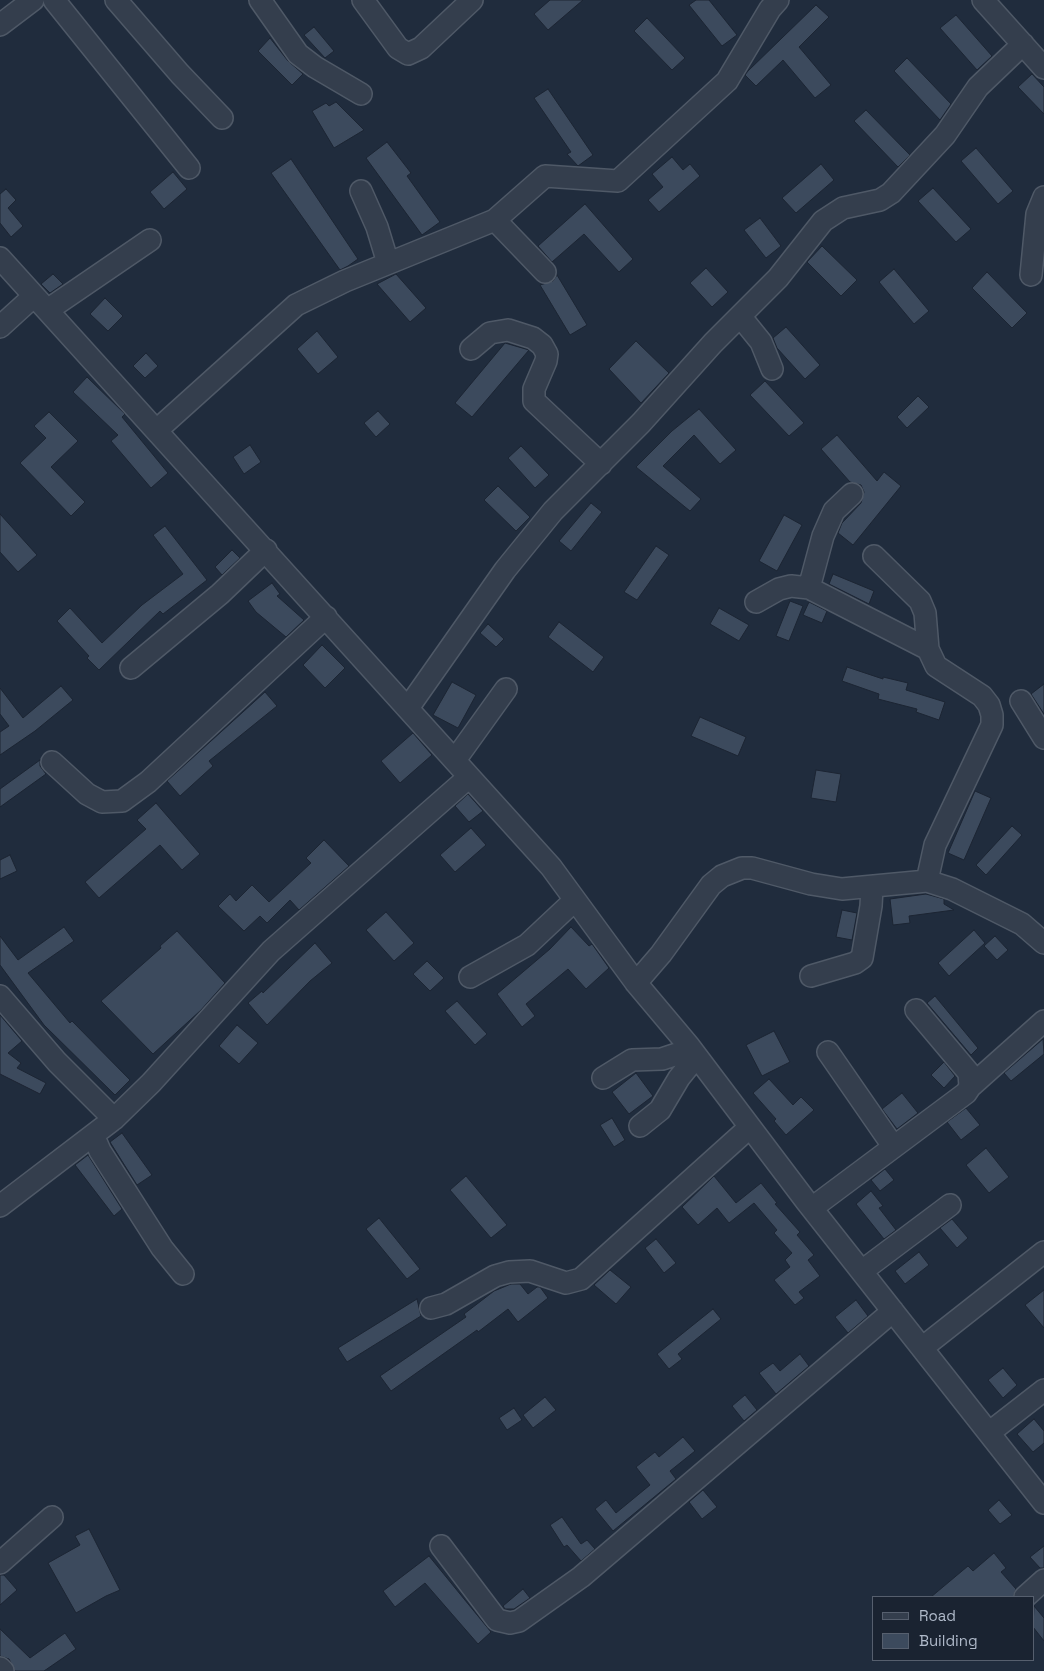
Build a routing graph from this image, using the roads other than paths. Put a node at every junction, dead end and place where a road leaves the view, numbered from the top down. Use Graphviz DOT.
graph roads {
  1 [pos="34,0"];
  2 [pos="54,0"];
  3 [pos="116,0"];
  4 [pos="260,0"];
  5 [pos="472,0"];
  6 [pos="778,0"];
  7 [pos="983,0"];
  8 [pos="367,2"];
  9 [pos="0,24"];
  10 [pos="1023,44"];
  11 [pos="1044,68"];
  12 [pos="361,94"];
  13 [pos="222,118"];
  14 [pos="189,168"];
  15 [pos="361,191"];
  16 [pos="1044,197"];
  17 [pos="495,220"];
  18 [pos="150,240"];
  19 [pos="0,258"];
  20 [pos="388,263"];
  21 [pos="545,272"];
  22 [pos="1031,275"];
  23 [pos="41,303"];
  24 [pos="740,316"];
  25 [pos="0,327"];
  26 [pos="471,349"];
  27 [pos="772,369"];
  28 [pos="157,430"];
  29 [pos="600,464"];
  30 [pos="852,494"];
  31 [pos="266,550"];
  32 [pos="874,556"];
  33 [pos="809,588"];
  34 [pos="756,602"];
  35 [pos="326,617"];
  36 [pos="928,649"];
  37 [pos="131,668"];
  38 [pos="506,689"];
  39 [pos="1021,701"];
  40 [pos="408,708"];
  41 [pos="1044,738"];
  42 [pos="455,760"];
  43 [pos="52,762"];
  44 [pos="470,776"];
  45 [pos="927,881"];
  46 [pos="872,888"];
  47 [pos="574,900"];
  48 [pos="1044,944"];
  49 [pos="811,976"];
  50 [pos="470,977"];
  51 [pos="636,983"];
  52 [pos="0,996"];
  53 [pos="916,1010"];
  54 [pos="1044,1022"];
  55 [pos="692,1051"];
  56 [pos="828,1052"];
  57 [pos="603,1078"];
  58 [pos="970,1087"];
  59 [pos="114,1120"];
  60 [pos="640,1126"];
  61 [pos="750,1127"];
  62 [pos="94,1137"];
  63 [pos="893,1146"];
  64 [pos="950,1205"];
  65 [pos="0,1206"];
  66 [pos="812,1208"];
  67 [pos="1044,1252"];
  68 [pos="862,1271"];
  69 [pos="183,1274"];
  70 [pos="431,1308"];
  71 [pos="893,1311"];
  72 [pos="922,1348"];
  73 [pos="1044,1390"];
  74 [pos="990,1432"];
  75 [pos="1044,1503"];
  76 [pos="52,1517"];
  77 [pos="441,1546"];
  78 [pos="0,1563"];
  79 [pos="1044,1580"];
  80 [pos="1026,1596"];
  81 [pos="0,1668"];
  82 [pos="3,1671"];
  1 -- 9 [label="street"];
  2 -- 14 [label="street"];
  3 -- 13 [label="street"];
  4 -- 12 [label="street"];
  5 -- 8 [label="street"];
  6 -- 17 [label="street"];
  7 -- 10 [label="street"];
  10 -- 11 [label="street"];
  10 -- 24 [label="street"];
  15 -- 20 [label="street"];
  16 -- 22 [label="street"];
  17 -- 20 [label="street"];
  17 -- 21 [label="street"];
  18 -- 23 [label="street"];
  19 -- 23 [label="street"];
  20 -- 28 [label="street"];
  23 -- 25 [label="street"];
  23 -- 28 [label="street"];
  24 -- 27 [label="street"];
  24 -- 29 [label="street"];
  26 -- 29 [label="street"];
  28 -- 31 [label="street"];
  29 -- 40 [label="street"];
  30 -- 33 [label="street"];
  31 -- 35 [label="street"];
  31 -- 37 [label="street"];
  32 -- 36 [label="street"];
  33 -- 34 [label="street"];
  33 -- 36 [label="street"];
  35 -- 40 [label="street"];
  35 -- 43 [label="street"];
  36 -- 45 [label="street"];
  38 -- 42 [label="street"];
  39 -- 41 [label="street"];
  40 -- 42 [label="street"];
  42 -- 44 [label="street"];
  44 -- 47 [label="street"];
  44 -- 59 [label="street"];
  45 -- 46 [label="street"];
  45 -- 48 [label="street"];
  46 -- 49 [label="street"];
  46 -- 51 [label="street"];
  47 -- 50 [label="street"];
  47 -- 51 [label="street"];
  51 -- 55 [label="street"];
  52 -- 59 [label="street"];
  53 -- 58 [label="street"];
  54 -- 58 [label="street"];
  55 -- 57 [label="street"];
  55 -- 60 [label="street"];
  55 -- 61 [label="street"];
  56 -- 63 [label="street"];
  58 -- 63 [label="street"];
  59 -- 62 [label="street"];
  61 -- 66 [label="street"];
  61 -- 70 [label="street"];
  62 -- 65 [label="street"];
  62 -- 69 [label="street"];
  63 -- 66 [label="street"];
  64 -- 68 [label="street"];
  66 -- 68 [label="street"];
  67 -- 72 [label="street"];
  68 -- 71 [label="street"];
  71 -- 72 [label="street"];
  71 -- 77 [label="street"];
  72 -- 74 [label="street"];
  73 -- 74 [label="street"];
  74 -- 75 [label="street"];
  76 -- 78 [label="street"];
  79 -- 80 [label="street"];
  81 -- 82 [label="street"];
}
